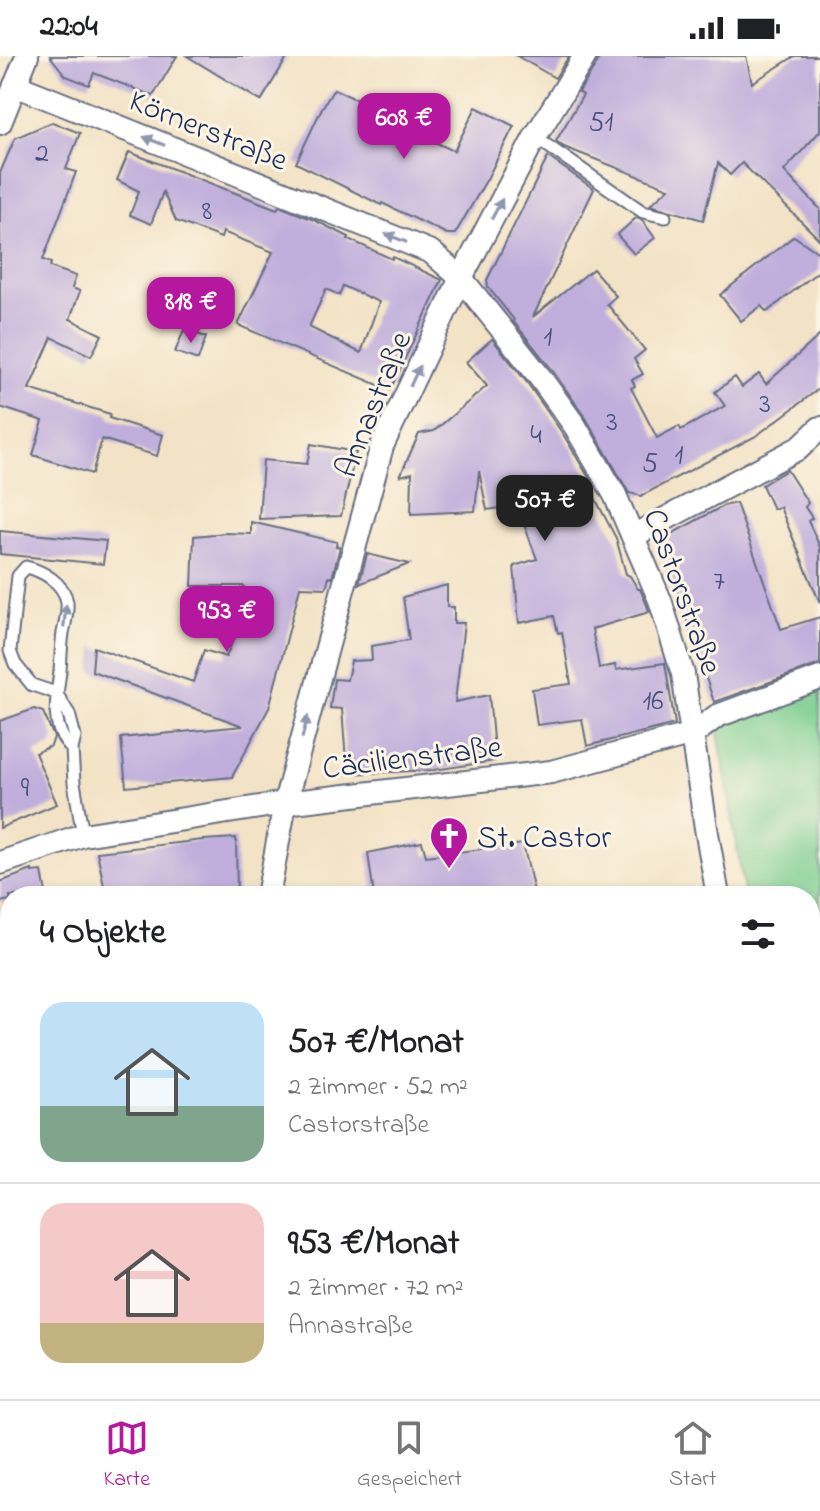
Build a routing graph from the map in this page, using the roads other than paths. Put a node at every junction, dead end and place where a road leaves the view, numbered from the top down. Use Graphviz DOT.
graph roads {
  1 [pos="27,56"];
  2 [pos="585,56"];
  3 [pos="15,85"];
  4 [pos="0,123"];
  5 [pos="535,137"];
  6 [pos="665,217"];
  7 [pos="461,278"];
  8 [pos="820,428"];
  9 [pos="633,536"];
  10 [pos="820,678"];
  11 [pos="56,693"];
  12 [pos="693,734"];
  13 [pos="285,803"];
  14 [pos="83,835"];
  15 [pos="0,863"];
  16 [pos="270,886"];
  17 [pos="716,886"];
  1 -- 3 [label="street"];
  2 -- 5 [label="street, Annastraße"];
  3 -- 4 [label="street"];
  7 -- 3 [label="street, Körnerstraße, one-way"];
  5 -- 6 [label="lane"];
  7 -- 5 [label="street, Annastraße, one-way"];
  7 -- 9 [label="street, Castorstraße"];
  13 -- 7 [label="street, Annastraße, one-way"];
  8 -- 9 [label="street"];
  9 -- 12 [label="street, Castorstraße"];
  10 -- 12 [label="street, Cäcilienstraße"];
  11 -- 11 [label="lane, one-way"];
  11 -- 14 [label="lane"];
  12 -- 13 [label="street, Cäcilienstraße"];
  12 -- 17 [label="street, Castorstraße"];
  13 -- 14 [label="street, Cäcilienstraße"];
  13 -- 16 [label="street, Annastraße"];
  14 -- 15 [label="street, Cäcilienstraße"];
}
